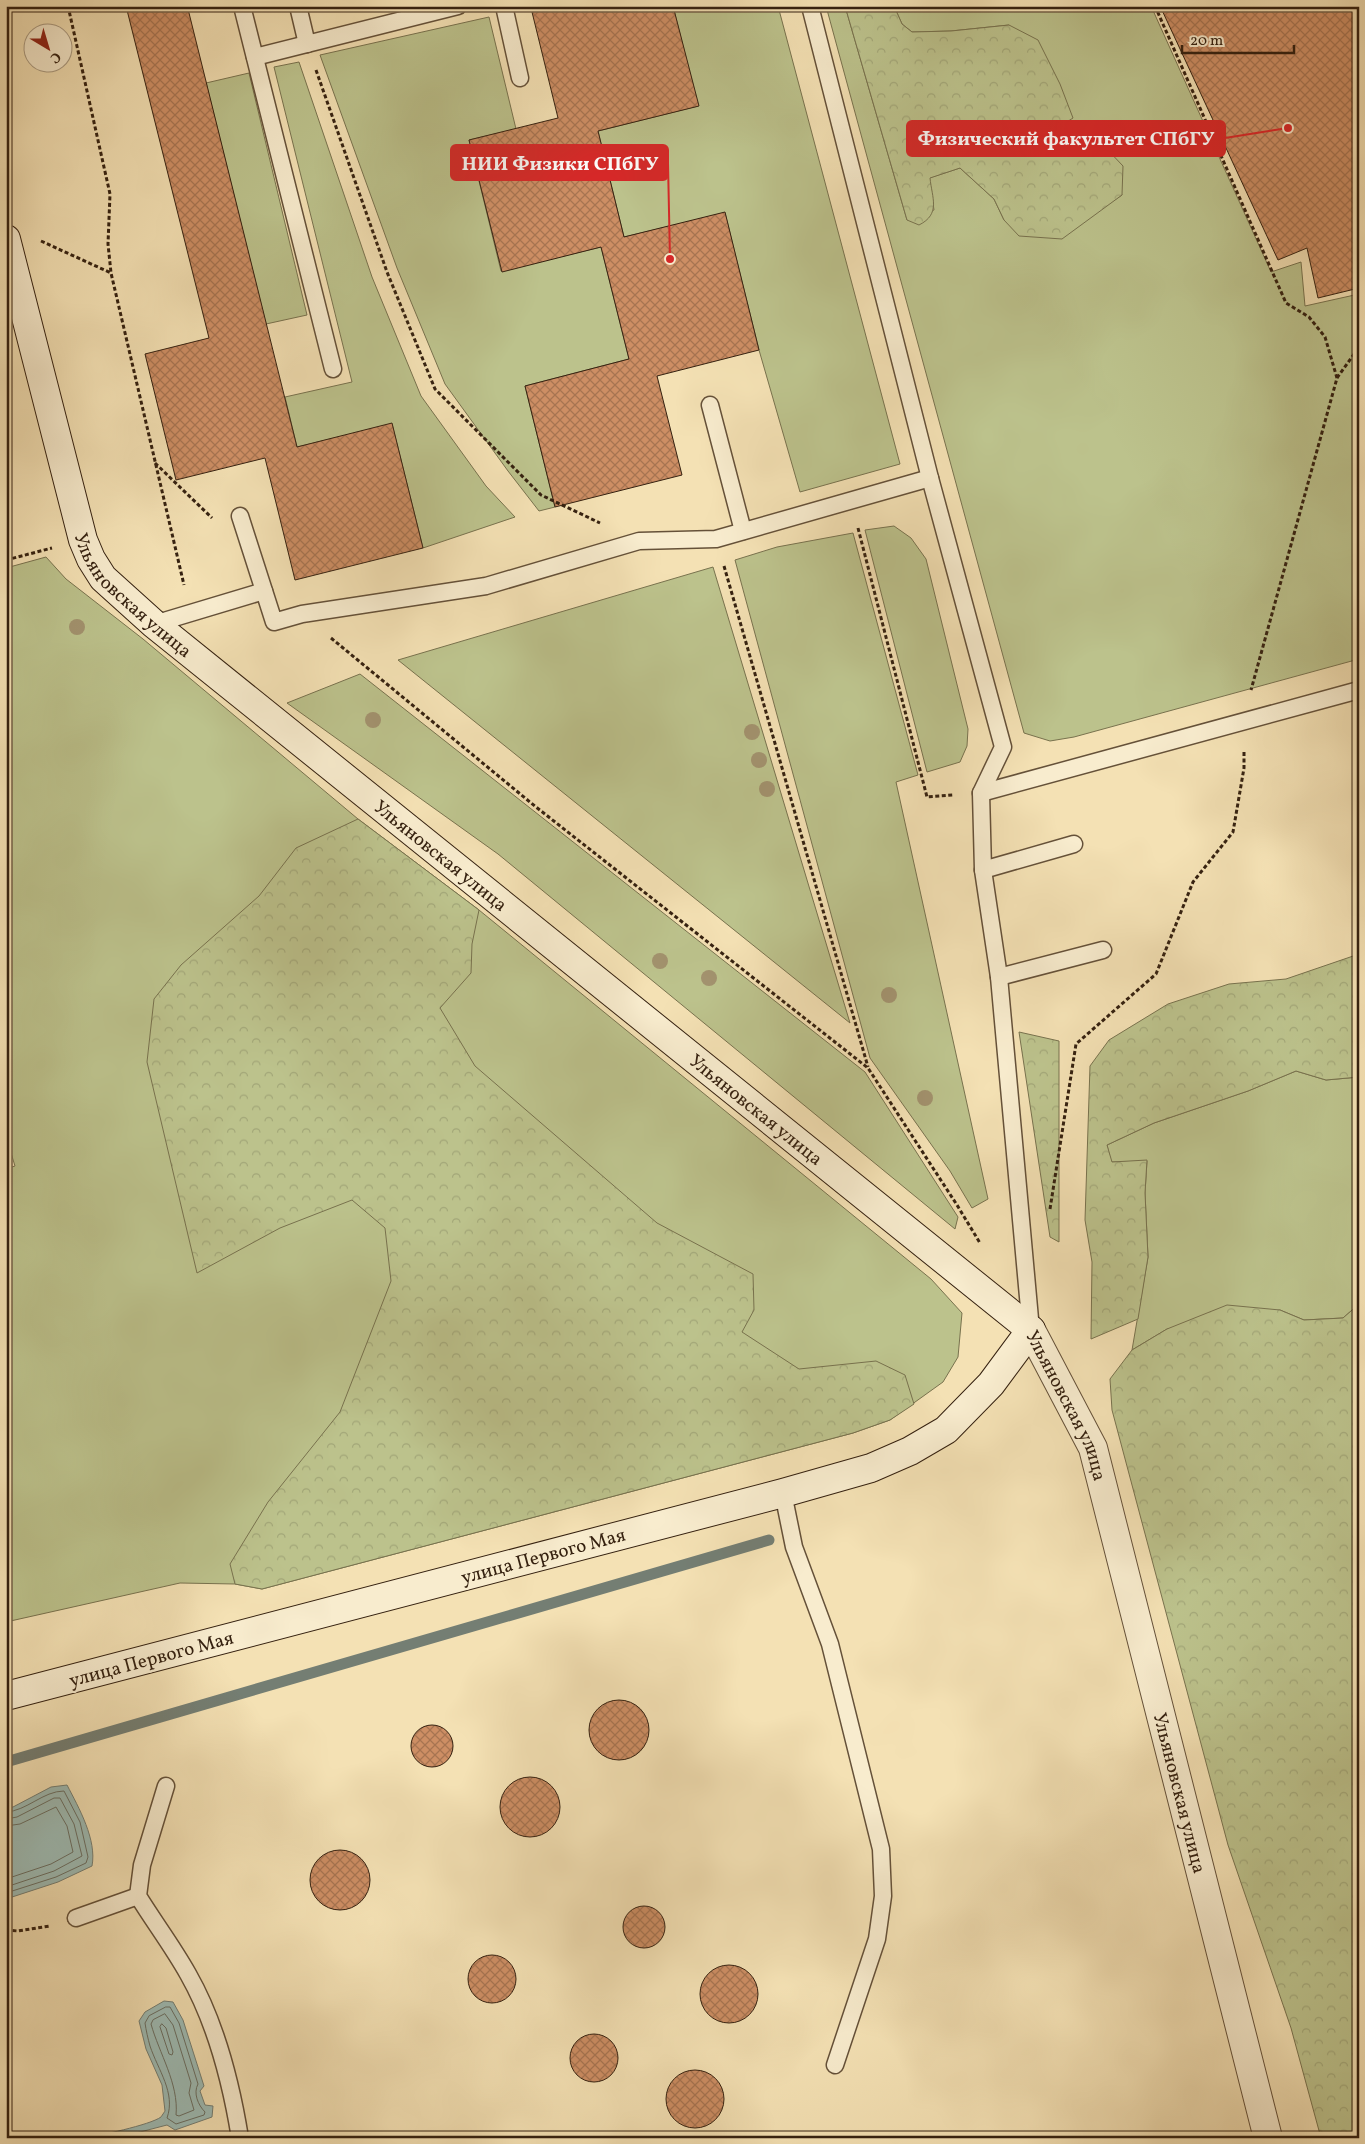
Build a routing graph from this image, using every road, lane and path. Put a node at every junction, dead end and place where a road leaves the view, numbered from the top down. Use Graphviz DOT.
graph roads {
  1 [pos="68,6"];
  2 [pos="242,6"];
  3 [pos="298,6"];
  4 [pos="458,6"];
  5 [pos="504,6"];
  6 [pos="810,6"];
  7 [pos="1155,6"];
  8 [pos="307,44"];
  9 [pos="255,57"];
  10 [pos="520,78"];
  11 [pos="6,239"];
  12 [pos="39,240"];
  13 [pos="111,273"];
  14 [pos="1359,347"];
  15 [pos="333,369"];
  16 [pos="1337,378"];
  17 [pos="710,404"];
  18 [pos="154,463"];
  19 [pos="930,478"];
  20 [pos="851,501"];
  21 [pos="240,516"];
  22 [pos="216,522"];
  23 [pos="743,531"];
  24 [pos="716,539"];
  25 [pos="84,540"];
  26 [pos="639,541"];
  27 [pos="6,560"];
  28 [pos="264,592"];
  29 [pos="191,613"];
  30 [pos="302,614"];
  31 [pos="154,624"];
  32 [pos="1359,690"];
  33 [pos="1244,720"];
  34 [pos="980,793"];
  35 [pos="1074,844"];
  36 [pos="983,870"];
  37 [pos="1103,950"];
  38 [pos="999,977"];
  39 [pos="868,1068"];
  40 [pos="1049,1216"];
  41 [pos="982,1247"];
  42 [pos="1031,1330"];
  43 [pos="782,1493"];
  44 [pos="6,1696"];
  45 [pos="166,1786"];
  46 [pos="138,1896"];
  47 [pos="76,1918"];
  48 [pos="6,1930"];
  49 [pos="835,2065"];
  50 [pos="240,2138"];
  51 [pos="1268,2138"];
  1 -- 13 [label="path"];
  2 -- 9 [label="lane"];
  3 -- 8 [label="lane"];
  4 -- 8 [label="lane"];
  5 -- 10 [label="lane"];
  6 -- 19 [label="lane"];
  7 -- 16 [label="path"];
  8 -- 9 [label="lane"];
  8 -- 26 [label="path"];
  9 -- 15 [label="lane"];
  11 -- 25 [label="street, Ульяновская улица"];
  12 -- 13 [label="path"];
  13 -- 18 [label="path"];
  14 -- 16 [label="path"];
  16 -- 33 [label="path"];
  17 -- 23 [label="lane"];
  18 -- 22 [label="path"];
  18 -- 29 [label="path"];
  19 -- 20 [label="lane"];
  19 -- 34 [label="lane"];
  20 -- 23 [label="lane"];
  20 -- 34 [label="path"];
  21 -- 28 [label="lane"];
  23 -- 24 [label="lane"];
  24 -- 26 [label="lane"];
  24 -- 39 [label="path"];
  25 -- 27 [label="path"];
  25 -- 31 [label="street, Ульяновская улица"];
  26 -- 30 [label="lane"];
  28 -- 29 [label="lane"];
  28 -- 30 [label="lane"];
  29 -- 31 [label="lane"];
  30 -- 39 [label="path"];
  31 -- 42 [label="street, Ульяновская улица"];
  32 -- 33 [label="lane"];
  33 -- 34 [label="lane"];
  33 -- 40 [label="path"];
  34 -- 36 [label="lane"];
  35 -- 36 [label="lane"];
  36 -- 38 [label="lane"];
  37 -- 38 [label="lane"];
  38 -- 42 [label="lane"];
  39 -- 41 [label="path"];
  42 -- 43 [label="street, улица Первого Мая"];
  42 -- 51 [label="street, Ульяновская улица"];
  43 -- 44 [label="street, улица Первого Мая"];
  43 -- 49 [label="lane"];
  45 -- 46 [label="lane"];
  46 -- 47 [label="lane"];
  46 -- 50 [label="lane"];
  47 -- 48 [label="path"];
}
